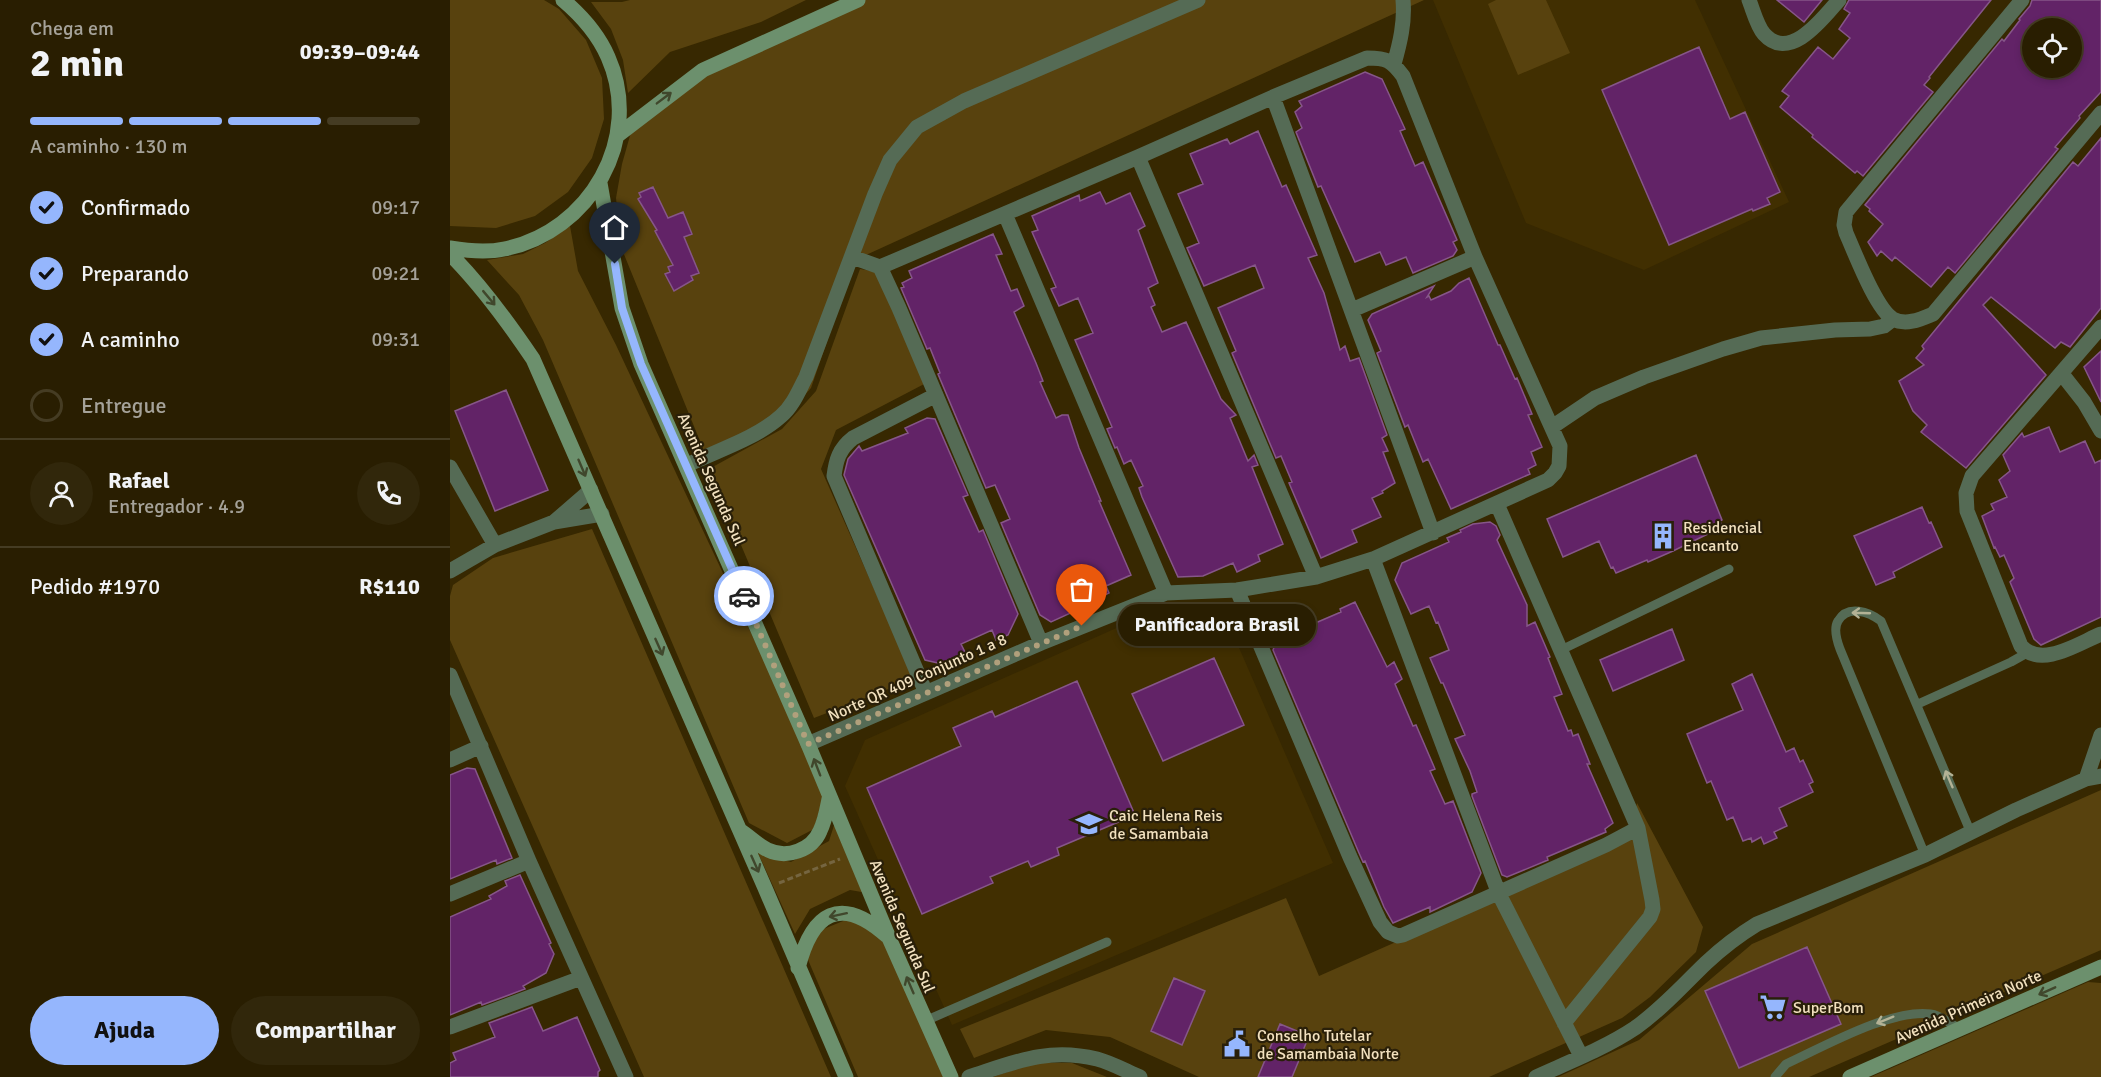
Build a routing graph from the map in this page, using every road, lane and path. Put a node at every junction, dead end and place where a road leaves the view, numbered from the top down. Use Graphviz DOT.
graph roads {
  1 [pos="563,0"];
  2 [pos="858,0"];
  3 [pos="1198,0"];
  4 [pos="1403,0"];
  5 [pos="1749,0"];
  6 [pos="1839,0"];
  7 [pos="2022,0"];
  8 [pos="1394,64"];
  9 [pos="1273,97"];
  10 [pos="2100,116"];
  11 [pos="618,135"];
  12 [pos="1138,157"];
  13 [pos="600,183"];
  14 [pos="1005,214"];
  15 [pos="450,248"];
  16 [pos="450,254"];
  17 [pos="852,257"];
  18 [pos="1475,257"];
  19 [pos="880,267"];
  20 [pos="1352,310"];
  21 [pos="1893,319"];
  22 [pos="2101,327"];
  23 [pos="2062,374"];
  24 [pos="936,394"];
  25 [pos="1552,427"];
  26 [pos="2101,431"];
  27 [pos="687,465"];
  28 [pos="450,466"];
  29 [pos="591,490"];
  30 [pos="1497,504"];
  31 [pos="602,514"];
  32 [pos="554,522"];
  33 [pos="1433,532"];
  34 [pos="495,545"];
  35 [pos="1373,560"];
  36 [pos="1730,569"];
  37 [pos="450,571"];
  38 [pos="1316,577"];
  39 [pos="1237,590"];
  40 [pos="1166,593"];
  41 [pos="2101,634"];
  42 [pos="1041,643"];
  43 [pos="1561,650"];
  44 [pos="2027,652"];
  45 [pos="450,675"];
  46 [pos="926,693"];
  47 [pos="1917,704"];
  48 [pos="2101,735"];
  49 [pos="808,744"];
  50 [pos="481,746"];
  51 [pos="450,760"];
  52 [pos="2094,778"];
  53 [pos="830,799"];
  54 [pos="1638,828"];
  55 [pos="739,829"];
  56 [pos="1971,833"];
  57 [pos="853,854"];
  58 [pos="1925,855"];
  59 [pos="529,861"];
  60 [pos="765,888"];
  61 [pos="450,894"];
  62 [pos="1499,894"];
  63 [pos="889,938"];
  64 [pos="1107,942"];
  65 [pos="798,968"];
  66 [pos="2101,968"];
  67 [pos="581,978"];
  68 [pos="925,1021"];
  69 [pos="1564,1023"];
  70 [pos="450,1027"];
  71 [pos="1960,1029"];
  72 [pos="1581,1056"];
  73 [pos="626,1077"];
  74 [pos="846,1077"];
  75 [pos="951,1077"];
  76 [pos="969,1077"];
  77 [pos="1140,1077"];
  78 [pos="1536,1077"];
  79 [pos="1775,1077"];
  80 [pos="1850,1077"];
  1 -- 11 [label="main road"];
  11 -- 2 [label="main road, one-way"];
  3 -- 17 [label="street"];
  4 -- 8 [label="street"];
  5 -- 6 [label="street"];
  7 -- 21 [label="street"];
  8 -- 9 [label="street"];
  8 -- 18 [label="street"];
  9 -- 12 [label="street"];
  9 -- 20 [label="street"];
  10 -- 21 [label="street"];
  11 -- 13 [label="main road"];
  12 -- 14 [label="street"];
  12 -- 38 [label="street"];
  13 -- 15 [label="main road"];
  13 -- 27 [label="main road, Avenida Segunda Sul"];
  14 -- 19 [label="street"];
  14 -- 40 [label="street"];
  16 -- 29 [label="main road, one-way"];
  17 -- 19 [label="street"];
  17 -- 27 [label="street"];
  18 -- 20 [label="street"];
  18 -- 25 [label="street"];
  19 -- 24 [label="street"];
  20 -- 33 [label="street"];
  21 -- 25 [label="street"];
  22 -- 23 [label="street"];
  23 -- 26 [label="street"];
  23 -- 44 [label="street"];
  24 -- 42 [label="street"];
  24 -- 46 [label="street"];
  25 -- 30 [label="street, Norte QR 409 Conjunto 1 a 8"];
  27 -- 49 [label="main road, Avenida Segunda Sul"];
  28 -- 34 [label="street"];
  29 -- 31 [label="main road"];
  29 -- 32 [label="street"];
  30 -- 33 [label="street, Norte QR 409 Conjunto 1 a 8"];
  30 -- 43 [label="street"];
  31 -- 32 [label="street"];
  31 -- 55 [label="main road, one-way"];
  32 -- 34 [label="street"];
  33 -- 35 [label="street, Norte QR 409 Conjunto 1 a 8"];
  34 -- 37 [label="street"];
  35 -- 38 [label="street, Norte QR 409 Conjunto 1 a 8"];
  35 -- 62 [label="street"];
  36 -- 43 [label="lane"];
  38 -- 39 [label="street, Norte QR 409 Conjunto 1 a 8"];
  39 -- 40 [label="street, Norte QR 409 Conjunto 1 a 8"];
  39 -- 62 [label="street"];
  40 -- 42 [label="street, Norte QR 409 Conjunto 1 a 8"];
  41 -- 44 [label="street"];
  42 -- 46 [label="street, Norte QR 409 Conjunto 1 a 8"];
  43 -- 54 [label="street"];
  44 -- 47 [label="lane"];
  45 -- 50 [label="street"];
  46 -- 49 [label="street, Norte QR 409 Conjunto 1 a 8"];
  56 -- 47 [label="lane, one-way"];
  47 -- 58 [label="lane, one-way"];
  48 -- 52 [label="street"];
  53 -- 49 [label="main road, Avenida Segunda Sul, one-way"];
  50 -- 51 [label="street"];
  50 -- 59 [label="street"];
  52 -- 56 [label="street"];
  53 -- 55 [label="main road"];
  53 -- 57 [label="main road, Avenida Segunda Sul"];
  54 -- 62 [label="street"];
  54 -- 69 [label="street"];
  55 -- 60 [label="main road, one-way"];
  56 -- 58 [label="street"];
  57 -- 60 [label="path"];
  57 -- 63 [label="main road, Avenida Segunda Sul"];
  58 -- 72 [label="street"];
  59 -- 61 [label="street"];
  59 -- 67 [label="street"];
  60 -- 65 [label="main road"];
  62 -- 69 [label="street"];
  63 -- 65 [label="main road, one-way"];
  68 -- 63 [label="main road, Avenida Segunda Sul, one-way"];
  64 -- 68 [label="lane"];
  65 -- 74 [label="main road"];
  66 -- 71 [label="main road, Avenida Primeira Norte, one-way"];
  67 -- 70 [label="street"];
  67 -- 73 [label="street"];
  68 -- 75 [label="main road, Avenida Segunda Sul"];
  69 -- 72 [label="street"];
  71 -- 79 [label="lane, one-way"];
  71 -- 80 [label="main road, Avenida Primeira Norte"];
  72 -- 78 [label="street"];
  76 -- 77 [label="street"];
}
